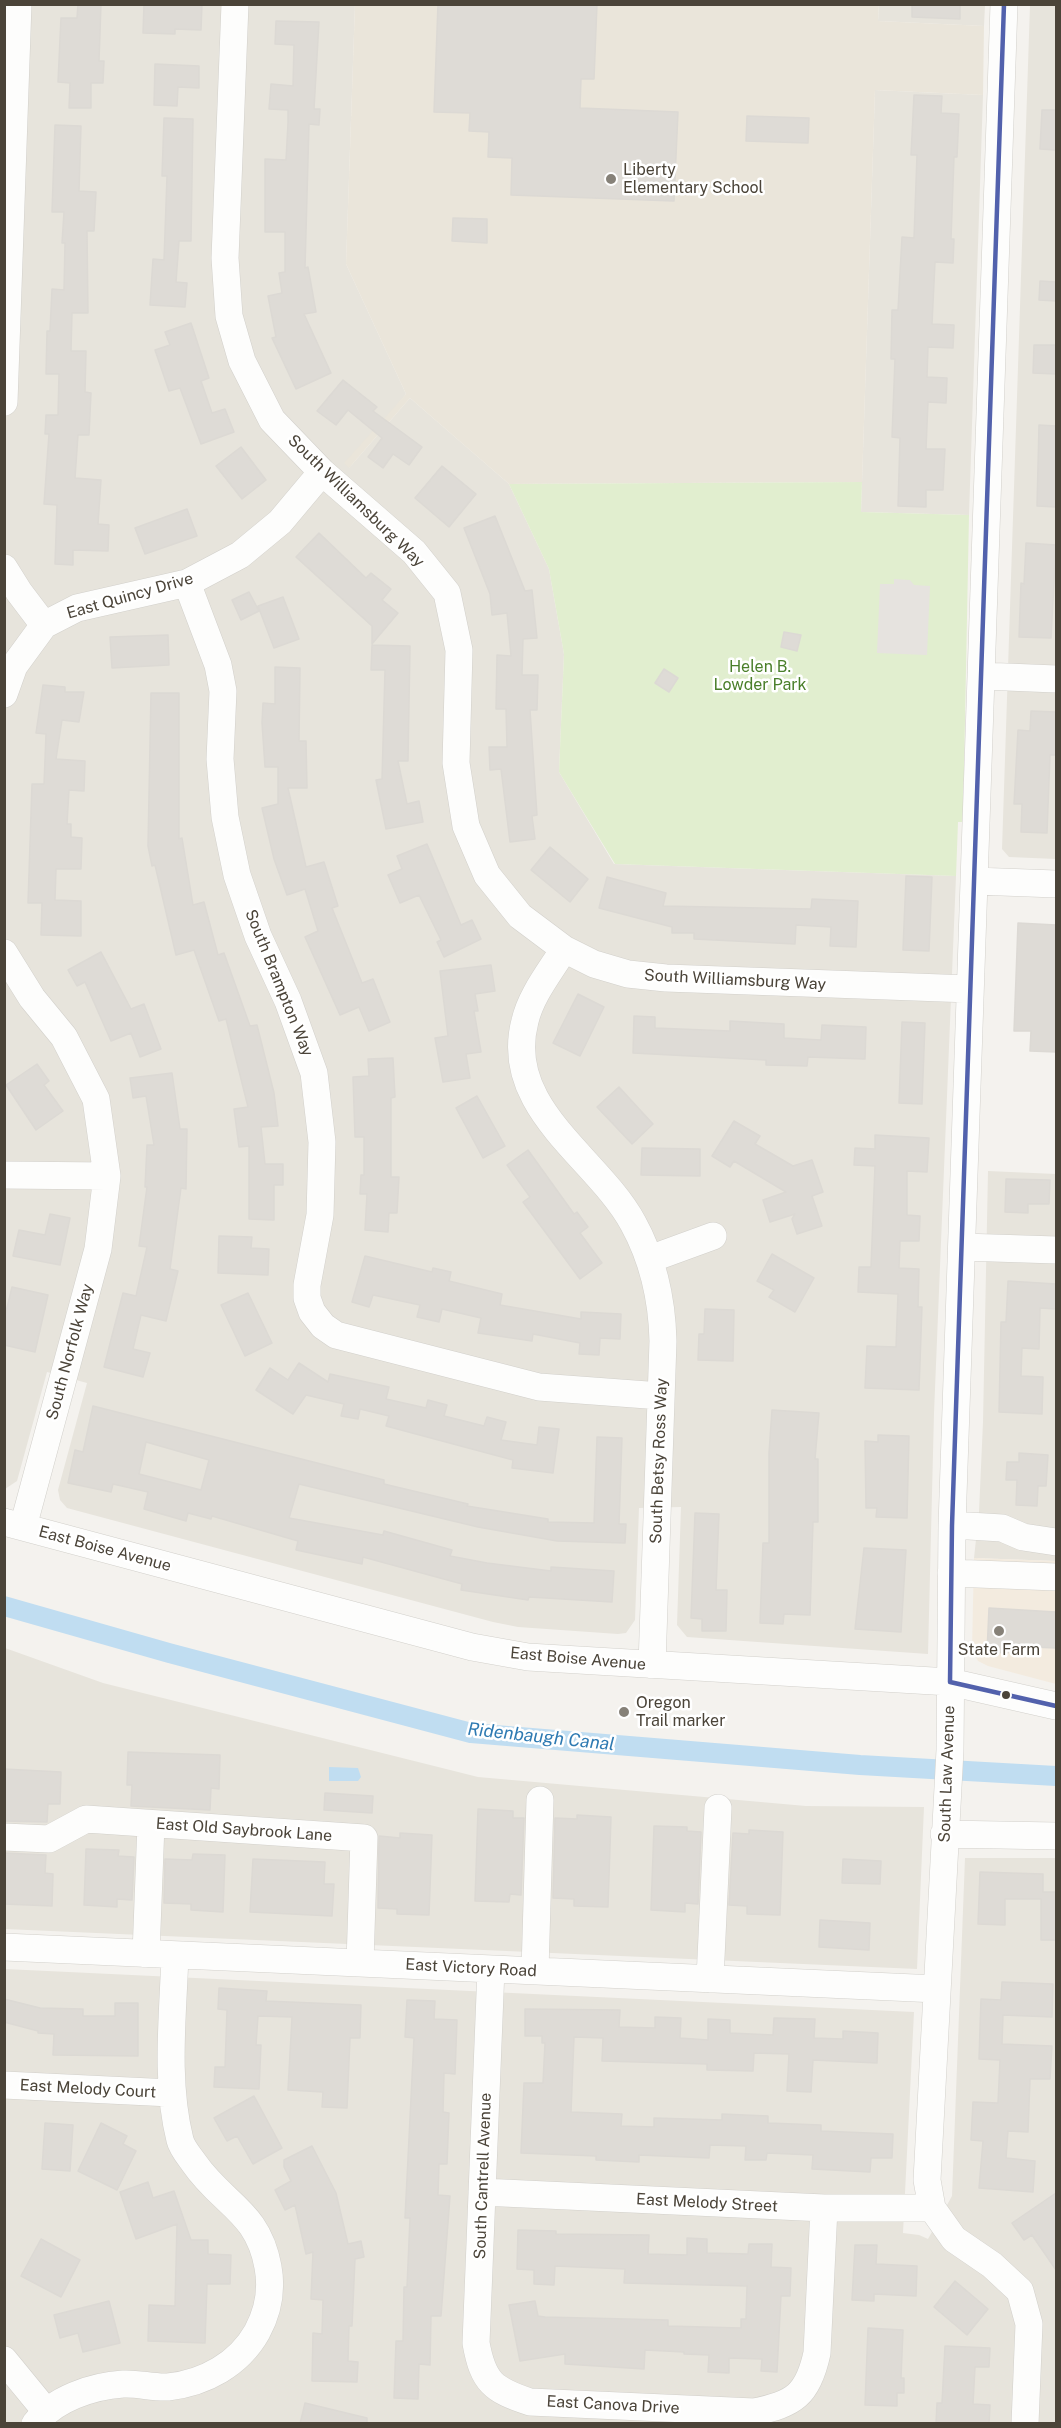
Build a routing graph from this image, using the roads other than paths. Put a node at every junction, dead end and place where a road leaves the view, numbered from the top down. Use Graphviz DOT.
graph roads {
  1 [pos="18,4"];
  2 [pos="234,4"];
  3 [pos="1004,4"];
  4 [pos="4,402"];
  5 [pos="322,472"];
  6 [pos="4,568"];
  7 [pos="187,584"];
  8 [pos="44,625"];
  9 [pos="982,676"];
  10 [pos="1056,679"];
  11 [pos="4,694"];
  12 [pos="974,881"];
  13 [pos="1056,884"];
  14 [pos="564,949"];
  15 [pos="4,953"];
  16 [pos="970,989"];
  17 [pos="4,1175"];
  18 [pos="107,1176"];
  19 [pos="713,1236"];
  20 [pos="962,1247"];
  21 [pos="1056,1250"];
  22 [pos="650,1259"];
  23 [pos="661,1396"];
  24 [pos="14,1524"];
  25 [pos="952,1525"];
  26 [pos="1056,1542"];
  27 [pos="951,1573"];
  28 [pos="1056,1577"];
  29 [pos="652,1665"];
  30 [pos="950,1682"];
  31 [pos="1056,1706"];
  32 [pos="540,1800"];
  33 [pos="717,1808"];
  34 [pos="152,1824"];
  35 [pos="944,1834"];
  36 [pos="1056,1836"];
  37 [pos="4,1837"];
  38 [pos="4,1947"];
  39 [pos="146,1953"];
  40 [pos="175,1955"];
  41 [pos="360,1963"];
  42 [pos="491,1969"];
  43 [pos="535,1971"];
  44 [pos="710,1979"];
  45 [pos="937,1989"];
  46 [pos="4,2085"];
  47 [pos="171,2093"];
  48 [pos="482,2192"];
  49 [pos="824,2208"];
  50 [pos="932,2208"];
  51 [pos="4,2360"];
  52 [pos="488,2382"];
  53 [pos="40,2417"];
  54 [pos="1025,2424"];
  1 -- 4 [label="street"];
  2 -- 5 [label="street, South Williamsburg Way"];
  3 -- 9 [label="street, South Law Avenue"];
  5 -- 7 [label="street, East Quincy Drive"];
  5 -- 14 [label="street, South Williamsburg Way"];
  6 -- 8 [label="street"];
  7 -- 8 [label="street, East Quincy Drive"];
  7 -- 23 [label="street, South Brampton Way"];
  8 -- 11 [label="street"];
  9 -- 10 [label="street"];
  9 -- 12 [label="street, South Law Avenue"];
  12 -- 13 [label="street"];
  12 -- 16 [label="street, South Law Avenue"];
  14 -- 16 [label="street, South Williamsburg Way"];
  14 -- 22 [label="street, South Betsy Ross Way"];
  15 -- 18 [label="street, South Norfolk Way"];
  16 -- 20 [label="street, South Law Avenue"];
  17 -- 18 [label="street"];
  18 -- 24 [label="street, South Norfolk Way"];
  19 -- 22 [label="street"];
  20 -- 21 [label="street"];
  20 -- 25 [label="street, South Law Avenue"];
  22 -- 23 [label="street, South Betsy Ross Way"];
  23 -- 29 [label="street, South Betsy Ross Way"];
  24 -- 29 [label="street, East Boise Avenue"];
  25 -- 26 [label="street"];
  25 -- 27 [label="street, South Law Avenue"];
  27 -- 28 [label="street"];
  27 -- 30 [label="street, South Law Avenue"];
  29 -- 30 [label="street, East Boise Avenue"];
  30 -- 31 [label="street, East Boise Avenue"];
  30 -- 35 [label="street, South Law Avenue"];
  32 -- 43 [label="street"];
  33 -- 44 [label="street"];
  34 -- 37 [label="street, East Old Saybrook Lane"];
  34 -- 39 [label="street"];
  34 -- 41 [label="street, East Old Saybrook Lane"];
  35 -- 36 [label="street"];
  35 -- 45 [label="street, South Law Avenue"];
  38 -- 39 [label="street, East Victory Road"];
  39 -- 40 [label="street, East Victory Road"];
  40 -- 41 [label="street, East Victory Road"];
  40 -- 47 [label="street"];
  41 -- 42 [label="street, East Victory Road"];
  42 -- 43 [label="street, East Victory Road"];
  42 -- 48 [label="street, South Cantrell Avenue"];
  43 -- 44 [label="street, East Victory Road"];
  44 -- 45 [label="street, East Victory Road"];
  45 -- 50 [label="street, South Law Avenue"];
  46 -- 47 [label="street, East Melody Court"];
  47 -- 53 [label="street"];
  48 -- 49 [label="street, East Melody Street"];
  48 -- 52 [label="street, South Cantrell Avenue"];
  49 -- 50 [label="street, East Melody Street"];
  49 -- 52 [label="street, East Canova Drive"];
  50 -- 54 [label="street, South Law Avenue"];
  51 -- 53 [label="street"];
}
